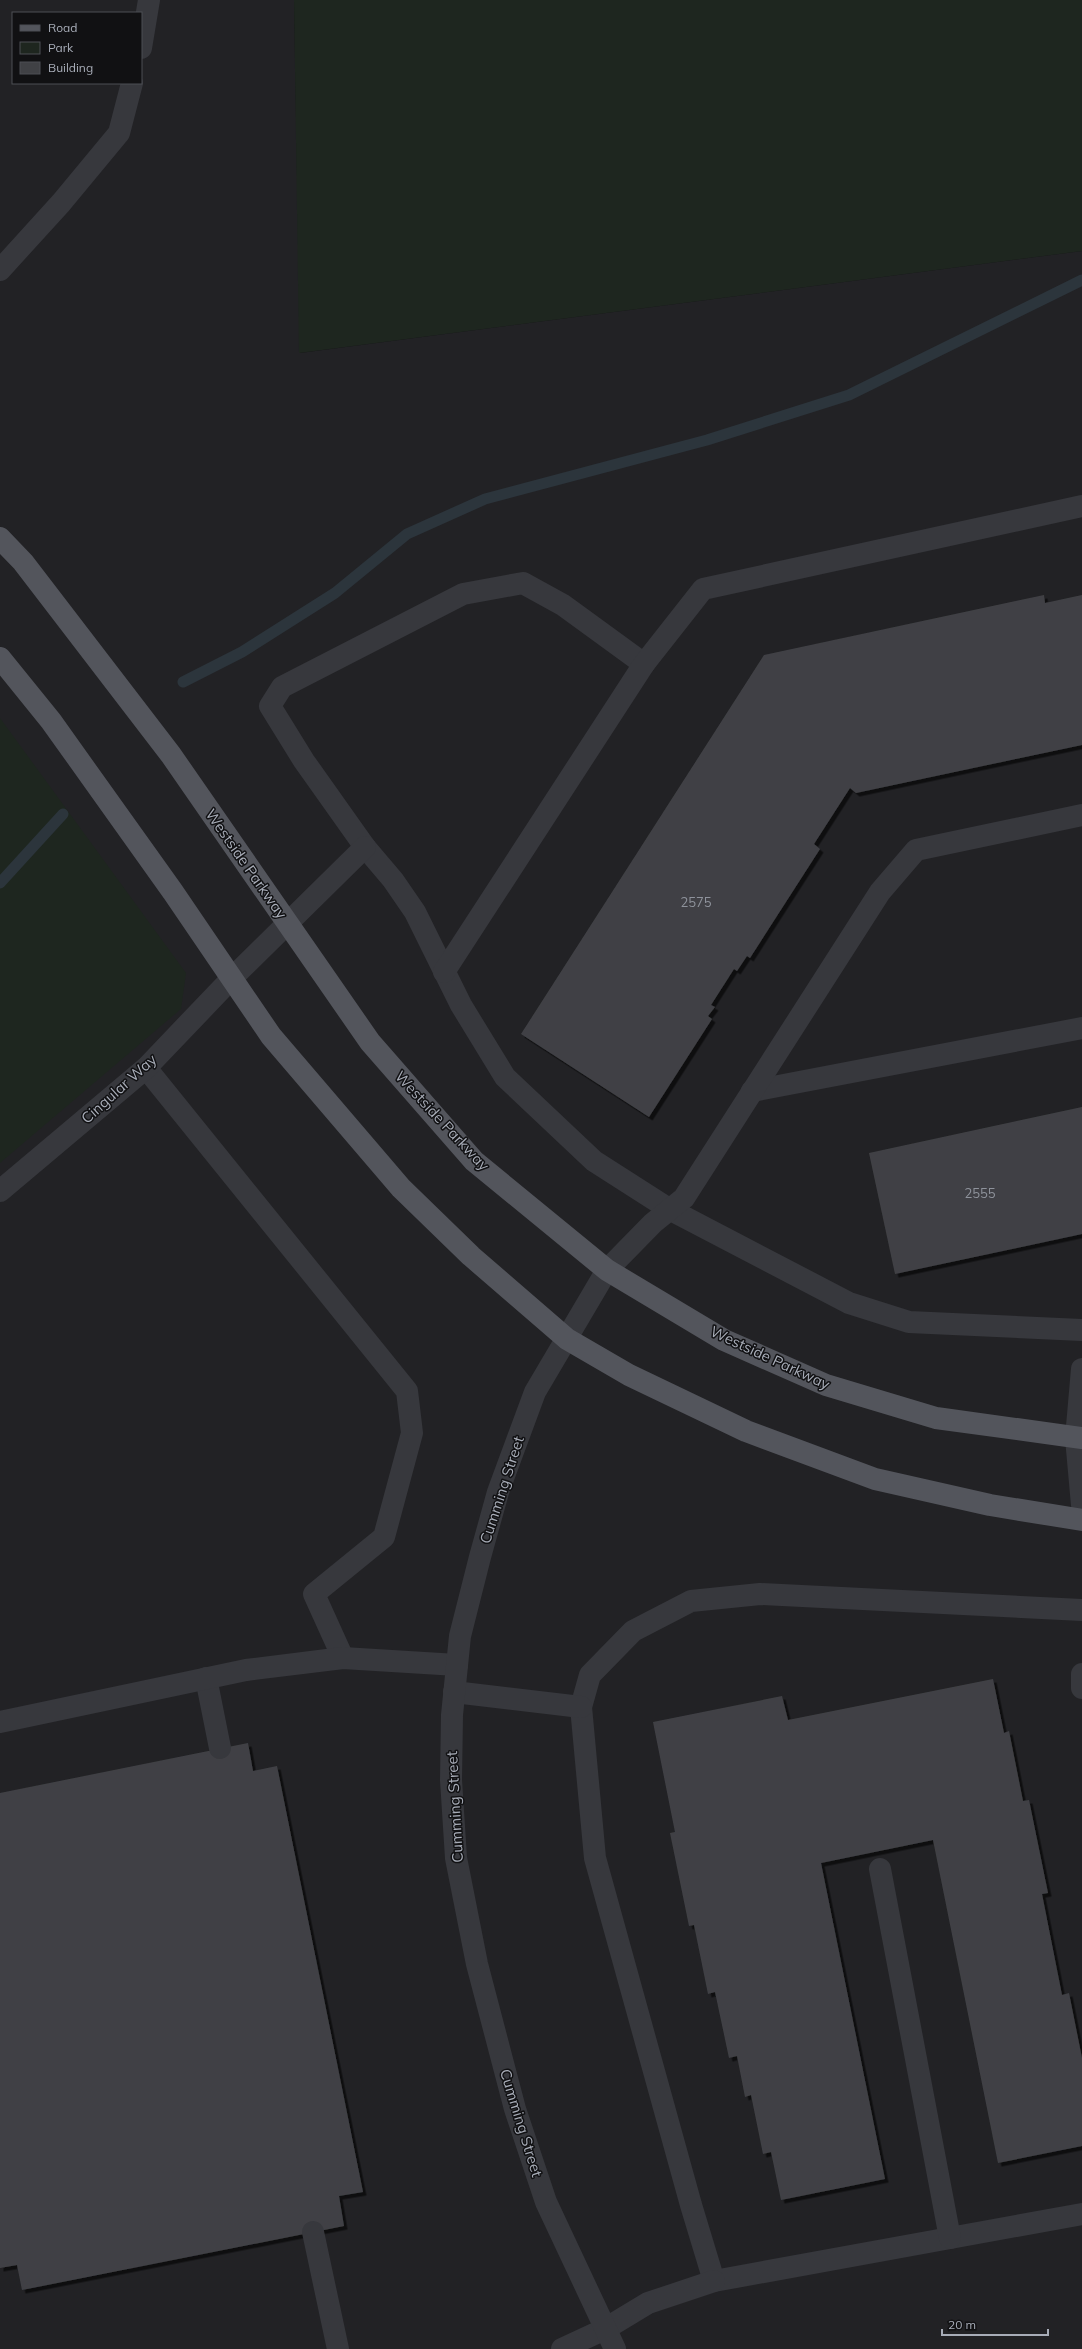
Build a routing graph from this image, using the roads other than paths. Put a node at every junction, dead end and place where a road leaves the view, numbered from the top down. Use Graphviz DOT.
graph roads {
  1 [pos="149,0"];
  2 [pos="142,42"];
  3 [pos="132,84"];
  4 [pos="0,270"];
  5 [pos="1082,506"];
  6 [pos="0,538"];
  7 [pos="0,658"];
  8 [pos="644,664"];
  9 [pos="1082,815"];
  10 [pos="365,847"];
  11 [pos="287,923"];
  12 [pos="444,972"];
  13 [pos="231,979"];
  14 [pos="1082,1028"];
  15 [pos="146,1068"];
  16 [pos="752,1091"];
  17 [pos="0,1191"];
  18 [pos="669,1210"];
  19 [pos="607,1270"];
  20 [pos="1082,1330"];
  21 [pos="567,1339"];
  22 [pos="1082,1369"];
  23 [pos="1079,1438"];
  24 [pos="1082,1505"];
  25 [pos="1082,1520"];
  26 [pos="1082,1610"];
  27 [pos="343,1658"];
  28 [pos="457,1665"];
  29 [pos="1082,1674"];
  30 [pos="206,1678"];
  31 [pos="1082,1688"];
  32 [pos="454,1692"];
  33 [pos="581,1707"];
  34 [pos="0,1722"];
  35 [pos="220,1748"];
  36 [pos="880,1869"];
  37 [pos="1082,2214"];
  38 [pos="313,2232"];
  39 [pos="950,2238"];
  40 [pos="714,2281"];
  41 [pos="605,2328"];
  42 [pos="338,2349"];
  43 [pos="562,2349"];
  44 [pos="615,2349"];
  1 -- 2 [label="street"];
  3 -- 4 [label="street"];
  5 -- 8 [label="street"];
  6 -- 11 [label="main road, Westside Parkway"];
  7 -- 13 [label="main road"];
  8 -- 10 [label="street"];
  8 -- 12 [label="street"];
  9 -- 16 [label="street, Cumming Street"];
  10 -- 11 [label="street, Cingular Way"];
  10 -- 12 [label="street"];
  11 -- 13 [label="street, Cingular Way"];
  11 -- 19 [label="main road, Westside Parkway"];
  12 -- 18 [label="street"];
  13 -- 15 [label="street, Cingular Way"];
  13 -- 21 [label="main road"];
  14 -- 16 [label="street"];
  15 -- 17 [label="street, Cingular Way"];
  15 -- 27 [label="street"];
  16 -- 18 [label="street, Cumming Street"];
  18 -- 19 [label="street, Cumming Street"];
  18 -- 20 [label="street"];
  19 -- 21 [label="street, Cumming Street"];
  19 -- 23 [label="main road, Westside Parkway"];
  21 -- 25 [label="main road"];
  21 -- 28 [label="street, Cumming Street"];
  22 -- 23 [label="street"];
  23 -- 24 [label="street"];
  26 -- 33 [label="street"];
  27 -- 28 [label="street"];
  27 -- 30 [label="street"];
  28 -- 32 [label="street, Cumming Street"];
  29 -- 31 [label="street"];
  30 -- 34 [label="street"];
  30 -- 35 [label="street"];
  32 -- 33 [label="street"];
  32 -- 41 [label="street, Cumming Street"];
  33 -- 40 [label="street"];
  36 -- 39 [label="street"];
  37 -- 39 [label="street"];
  38 -- 42 [label="street"];
  39 -- 40 [label="street"];
  40 -- 41 [label="street"];
  41 -- 43 [label="street"];
  41 -- 44 [label="street, Cumming Street"];
}
